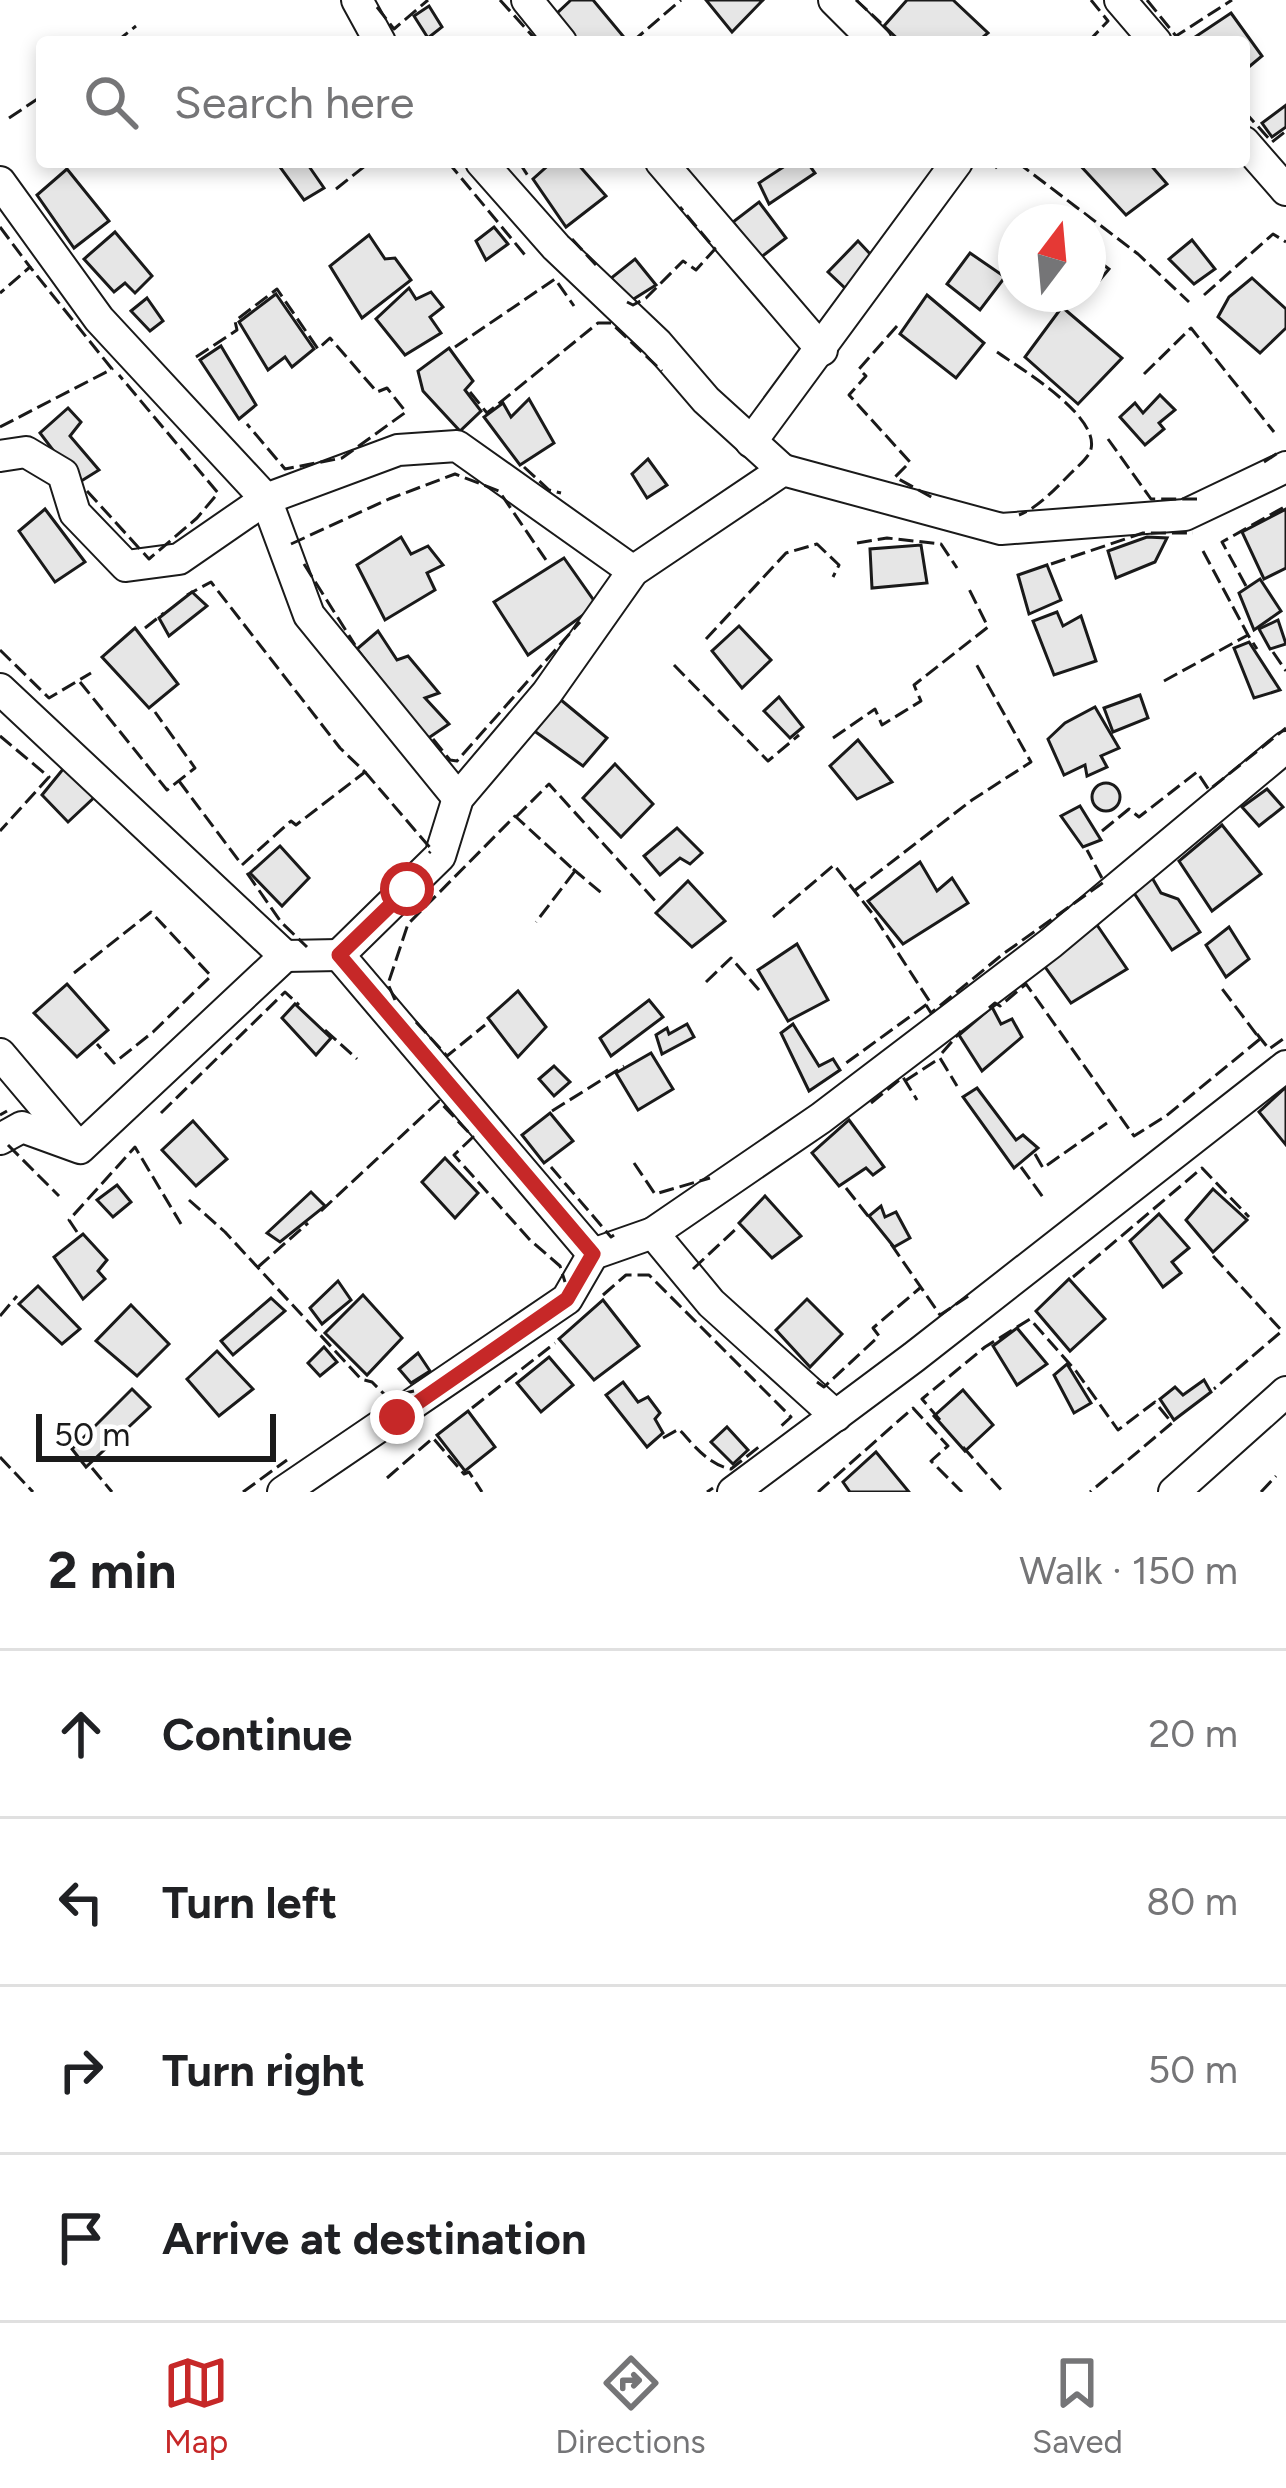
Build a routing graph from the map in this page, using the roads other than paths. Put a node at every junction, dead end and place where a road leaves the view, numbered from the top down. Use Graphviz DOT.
graph roads {
  1 [pos="357,0"];
  2 [pos="527,0"];
  3 [pos="834,0"];
  4 [pos="1120,0"];
  5 [pos="377,36"];
  6 [pos="556,36"];
  7 [pos="870,36"];
  8 [pos="1144,36"];
  9 [pos="1250,149"];
  10 [pos="486,168"];
  11 [pos="666,168"];
  12 [pos="953,168"];
  13 [pos="0,182"];
  14 [pos="1286,190"];
  15 [pos="822,350"];
  16 [pos="751,442"];
  17 [pos="0,456"];
  18 [pos="1286,466"];
  19 [pos="782,470"];
  20 [pos="266,499"];
  21 [pos="633,571"];
  22 [pos="0,689"];
  23 [pos="1286,748"];
  24 [pos="458,798"];
  25 [pos="339,955"];
  26 [pos="285,956"];
  27 [pos="0,1054"];
  28 [pos="1286,1066"];
  29 [pos="0,1139"];
  30 [pos="80,1148"];
  31 [pos="653,1233"];
  32 [pos="593,1254"];
  33 [pos="1286,1392"];
  34 [pos="836,1416"];
  35 [pos="283,1492"];
  36 [pos="733,1492"];
  37 [pos="1174,1492"];
  1 -- 5 [label="street"];
  2 -- 6 [label="street"];
  3 -- 7 [label="street"];
  4 -- 8 [label="street"];
  9 -- 14 [label="street"];
  10 -- 16 [label="street"];
  11 -- 15 [label="street"];
  12 -- 15 [label="street"];
  13 -- 20 [label="street"];
  15 -- 16 [label="street"];
  16 -- 19 [label="street"];
  17 -- 20 [label="street"];
  18 -- 19 [label="street"];
  19 -- 21 [label="street"];
  20 -- 21 [label="street"];
  20 -- 24 [label="street"];
  21 -- 24 [label="street"];
  22 -- 26 [label="street"];
  23 -- 31 [label="street"];
  24 -- 25 [label="street"];
  25 -- 26 [label="street"];
  25 -- 32 [label="street"];
  26 -- 30 [label="street"];
  27 -- 30 [label="street"];
  28 -- 34 [label="street"];
  29 -- 30 [label="street"];
  31 -- 32 [label="street"];
  31 -- 34 [label="street"];
  32 -- 35 [label="street"];
  33 -- 37 [label="street"];
  34 -- 36 [label="street"];
}
